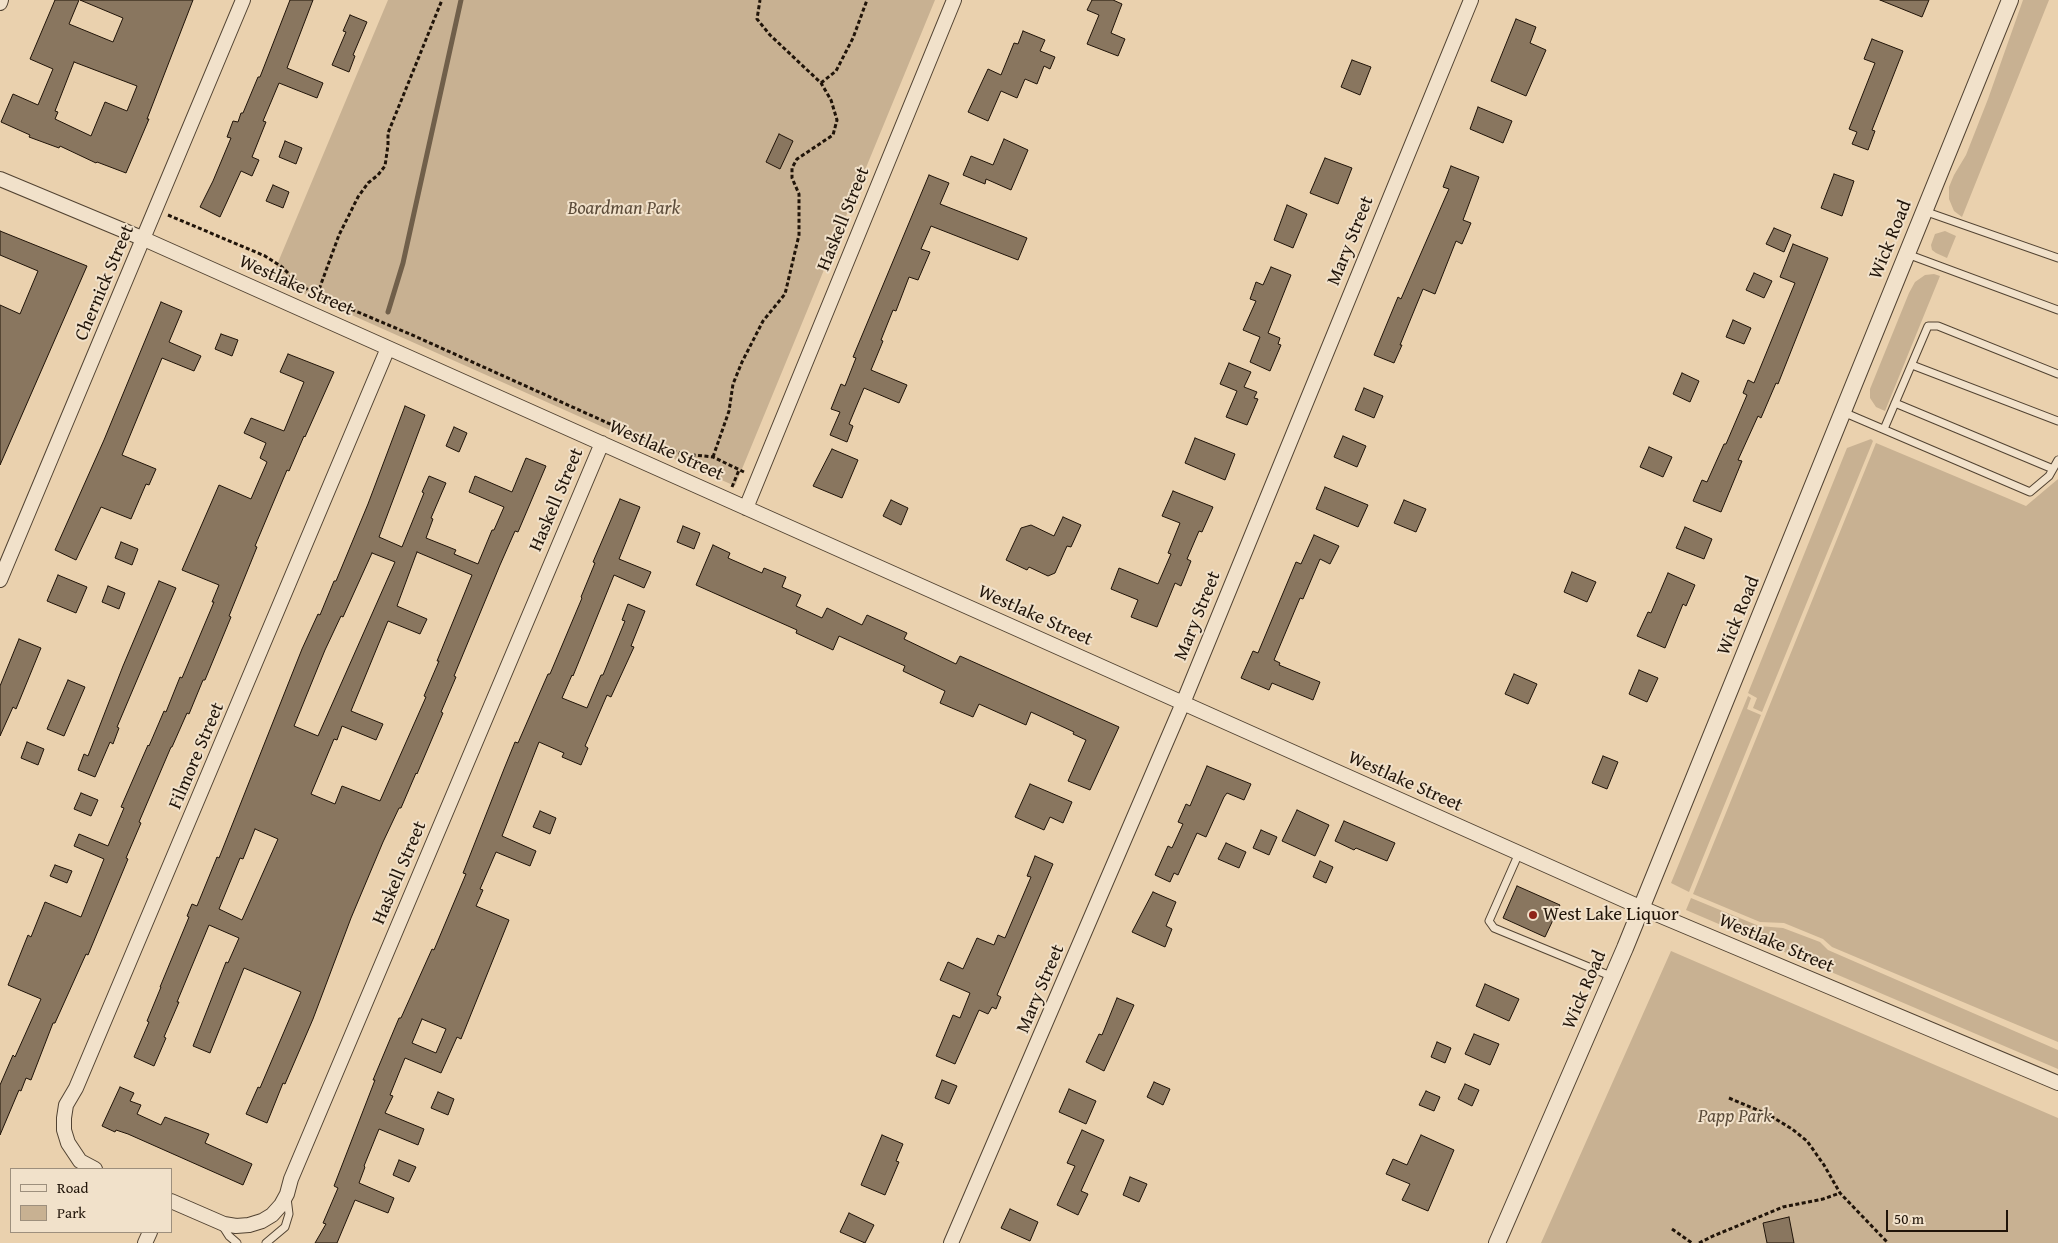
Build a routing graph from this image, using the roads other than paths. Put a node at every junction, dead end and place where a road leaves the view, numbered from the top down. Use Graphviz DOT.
graph roads {
  1 [pos="244,0"];
  2 [pos="954,0"];
  3 [pos="1471,0"];
  4 [pos="2010,0"];
  5 [pos="0,178"];
  6 [pos="1924,211"];
  7 [pos="144,239"];
  8 [pos="1907,254"];
  9 [pos="2058,258"];
  10 [pos="2058,310"];
  11 [pos="388,348"];
  12 [pos="1912,365"];
  13 [pos="2058,374"];
  14 [pos="1895,403"];
  15 [pos="1843,412"];
  16 [pos="2058,421"];
  17 [pos="1884,429"];
  18 [pos="602,443"];
  19 [pos="2058,460"];
  20 [pos="2053,469"];
  21 [pos="746,508"];
  22 [pos="0,580"];
  23 [pos="1183,703"];
  24 [pos="1519,853"];
  25 [pos="1642,908"];
  26 [pos="1613,977"];
  27 [pos="2058,1083"];
  28 [pos="93,1168"];
  29 [pos="287,1194"];
  30 [pos="172,1201"];
  31 [pos="220,1223"];
  32 [pos="237,1243"];
  33 [pos="266,1243"];
  34 [pos="952,1243"];
  35 [pos="1496,1243"];
  1 -- 7 [label="street, Chernick Street"];
  2 -- 21 [label="street, Haskell Street"];
  3 -- 23 [label="street, Mary Street"];
  4 -- 6 [label="street, Wick Road"];
  5 -- 7 [label="street, Westlake Street"];
  6 -- 8 [label="street, Wick Road"];
  6 -- 9 [label="lane"];
  7 -- 11 [label="street, Westlake Street"];
  7 -- 22 [label="street, Chernick Street"];
  8 -- 10 [label="lane"];
  8 -- 15 [label="street, Wick Road"];
  11 -- 18 [label="street, Westlake Street"];
  11 -- 28 [label="street, Filmore Street"];
  12 -- 13 [label="lane"];
  12 -- 14 [label="lane"];
  12 -- 16 [label="lane"];
  14 -- 17 [label="lane"];
  14 -- 20 [label="lane"];
  15 -- 17 [label="lane"];
  15 -- 25 [label="street, Wick Road"];
  17 -- 20 [label="lane"];
  18 -- 21 [label="street, Westlake Street"];
  18 -- 29 [label="street, Haskell Street"];
  19 -- 20 [label="lane"];
  21 -- 23 [label="street, Westlake Street"];
  23 -- 24 [label="street, Westlake Street"];
  23 -- 34 [label="street, Mary Street"];
  24 -- 25 [label="street, Westlake Street"];
  24 -- 26 [label="lane"];
  25 -- 26 [label="street, Wick Road"];
  25 -- 27 [label="street, Westlake Street"];
  26 -- 35 [label="street, Wick Road"];
  29 -- 31 [label="street, Haskell Street"];
  29 -- 33 [label="lane"];
  30 -- 31 [label="street, Haskell Street"];
  31 -- 32 [label="lane"];
}
